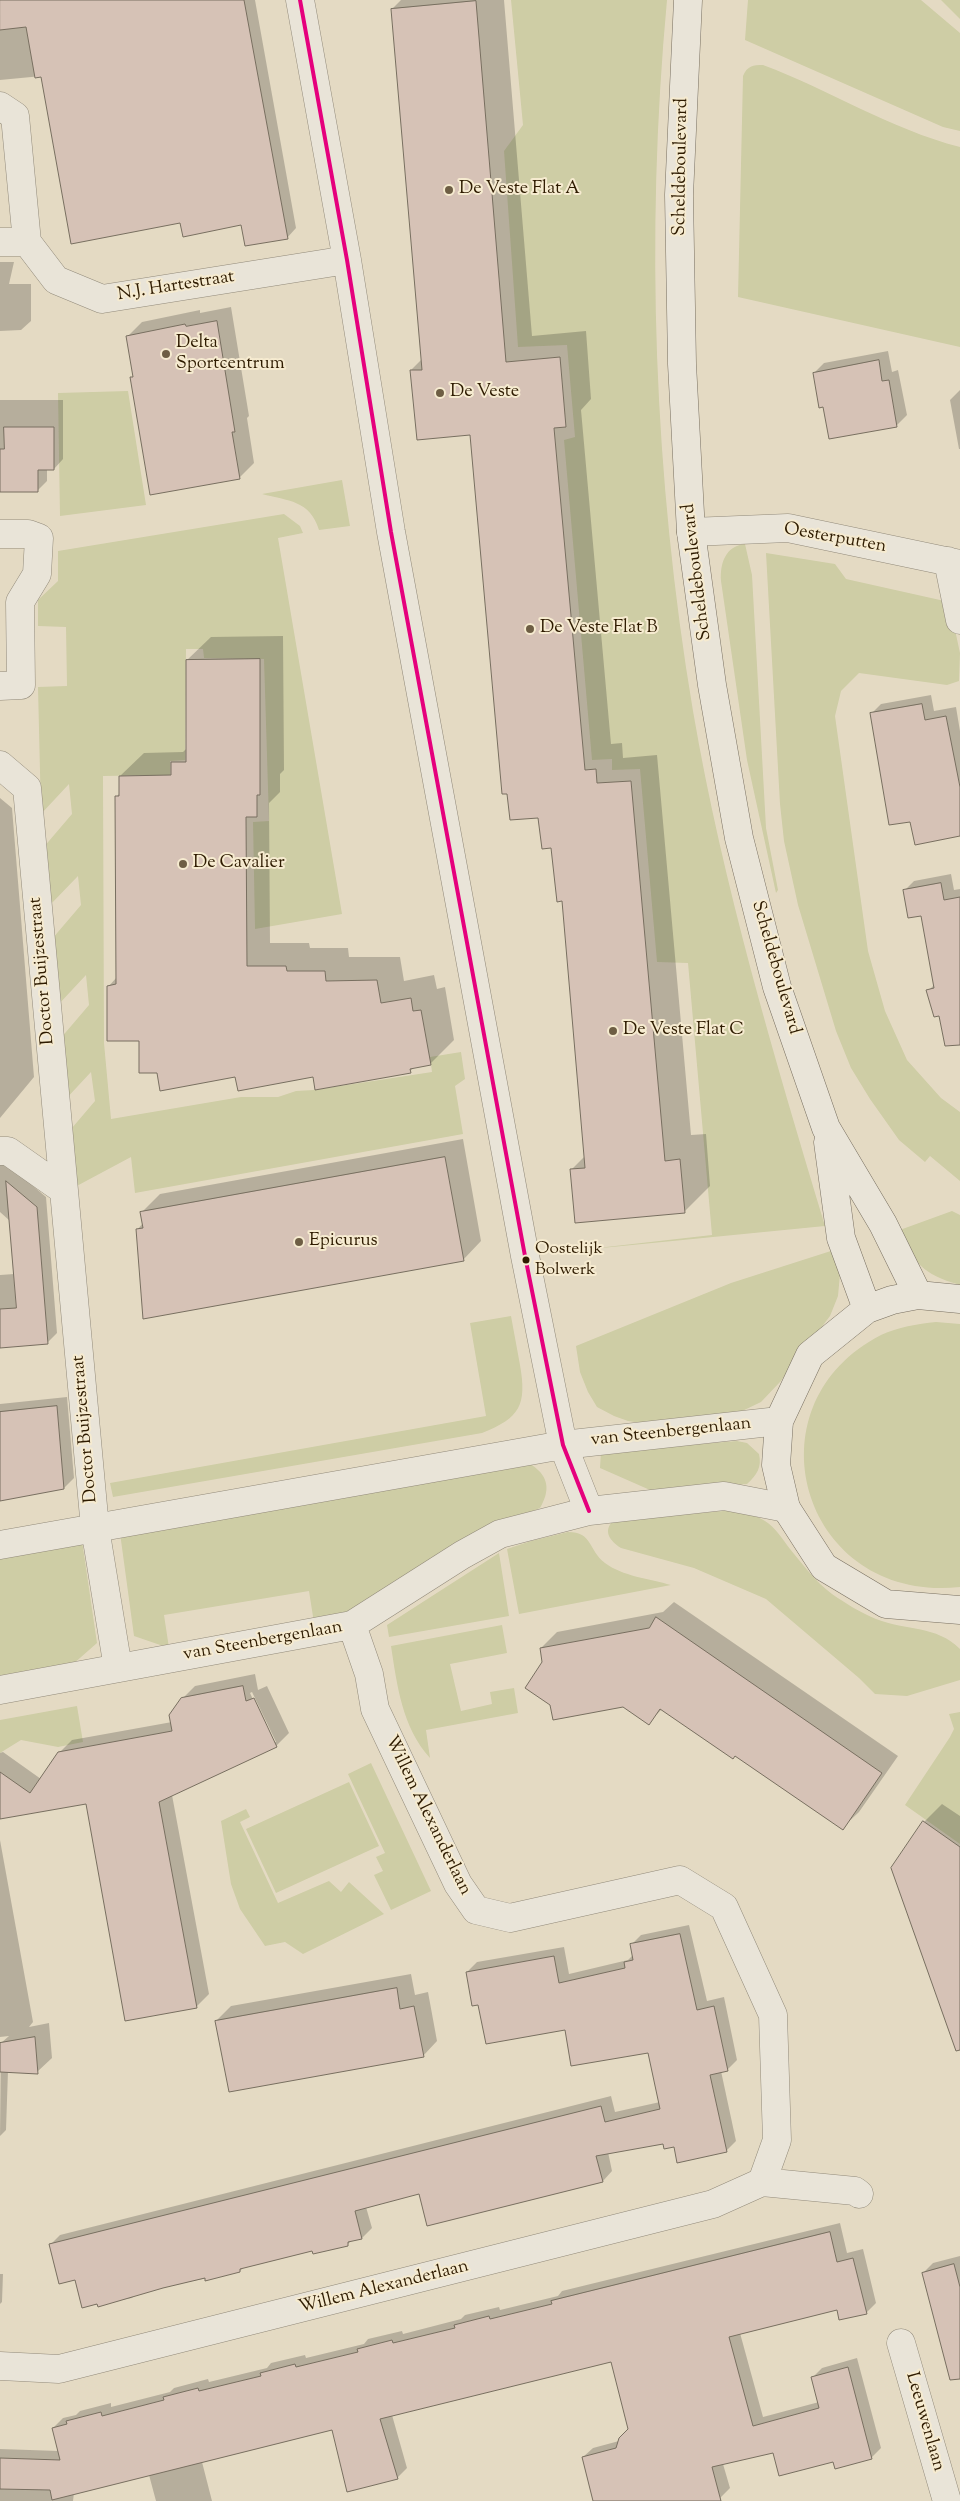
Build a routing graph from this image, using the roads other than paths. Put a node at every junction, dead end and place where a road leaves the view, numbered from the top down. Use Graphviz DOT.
graph roads {
  1 [pos="300,0"];
  2 [pos="688,0"];
  3 [pos="0,106"];
  4 [pos="13,242"];
  5 [pos="347,260"];
  6 [pos="691,532"];
  7 [pos="0,534"];
  8 [pos="954,563"];
  9 [pos="960,620"];
  10 [pos="0,686"];
  11 [pos="0,765"];
  12 [pos="826,1128"];
  13 [pos="0,1151"];
  14 [pos="62,1189"];
  15 [pos="918,1295"];
  16 [pos="960,1299"];
  17 [pos="867,1310"];
  18 [pos="779,1421"];
  19 [pos="563,1446"];
  20 [pos="786,1508"];
  21 [pos="589,1511"];
  22 [pos="95,1528"];
  23 [pos="0,1545"];
  24 [pos="959,1613"];
  25 [pos="352,1625"];
  26 [pos="118,1668"];
  27 [pos="0,1690"];
  28 [pos="762,2182"];
  29 [pos="859,2194"];
  30 [pos="901,2343"];
  31 [pos="0,2366"];
  32 [pos="947,2501"];
  1 -- 5 [label="street"];
  2 -- 6 [label="street, Scheldeboulevard"];
  3 -- 4 [label="street, N.J. Hartestraat"];
  4 -- 5 [label="street, N.J. Hartestraat"];
  5 -- 19 [label="street"];
  6 -- 8 [label="street, Oesterputten"];
  6 -- 12 [label="street, Scheldeboulevard"];
  7 -- 10 [label="street"];
  8 -- 9 [label="street, Oesterputten"];
  11 -- 14 [label="street, Doctor Buijzestraat"];
  12 -- 15 [label="street, Scheldeboulevard"];
  12 -- 17 [label="street, Scheldeboulevard"];
  13 -- 14 [label="street"];
  14 -- 22 [label="street, Doctor Buijzestraat"];
  15 -- 16 [label="street"];
  15 -- 17 [label="street"];
  17 -- 18 [label="street"];
  18 -- 19 [label="street, van Steenbergenlaan"];
  18 -- 20 [label="street"];
  19 -- 21 [label="street, van Steenbergenlaan"];
  19 -- 22 [label="street, van Steenbergenlaan"];
  20 -- 21 [label="street, van Steenbergenlaan"];
  20 -- 24 [label="street"];
  21 -- 25 [label="street, van Steenbergenlaan"];
  22 -- 23 [label="street, van Steenbergenlaan"];
  22 -- 26 [label="street, Doctor Buijzestraat"];
  25 -- 26 [label="street, van Steenbergenlaan"];
  25 -- 28 [label="street, Willem Alexanderlaan"];
  26 -- 27 [label="street, van Steenbergenlaan"];
  28 -- 29 [label="street, Willem Alexanderlaan"];
  28 -- 31 [label="street, Willem Alexanderlaan"];
  30 -- 32 [label="street, Leeuwenlaan"];
}
